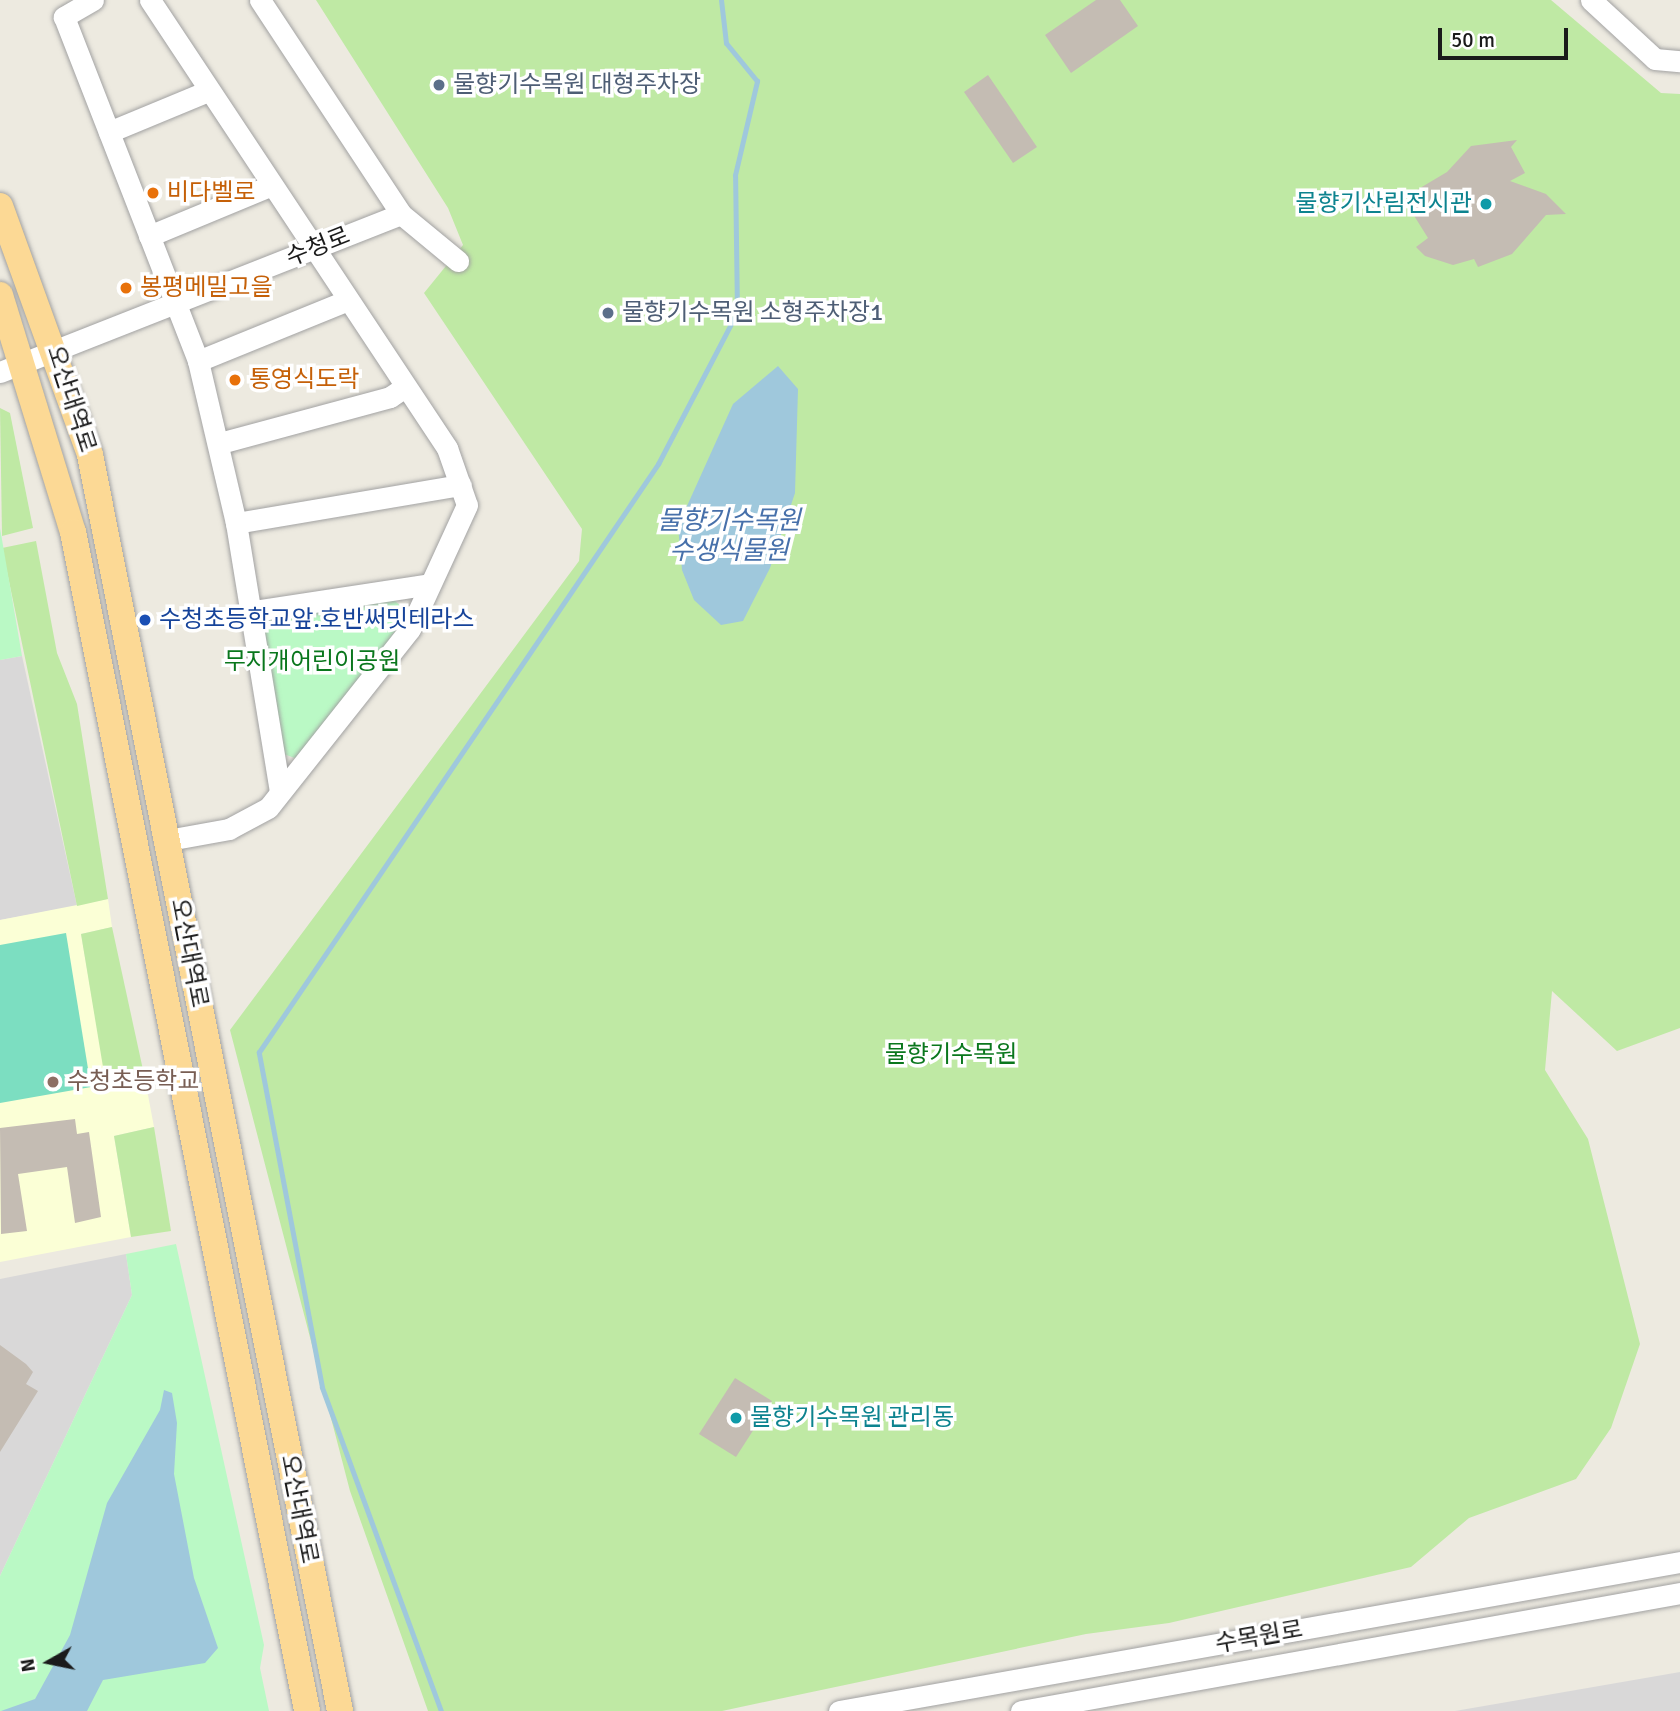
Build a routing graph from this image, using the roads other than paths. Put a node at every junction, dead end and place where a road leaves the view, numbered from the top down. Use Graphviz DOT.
graph roads {
  1 [pos="93,0"];
  2 [pos="150,0"];
  3 [pos="260,0"];
  4 [pos="1591,0"];
  5 [pos="1680,61"];
  6 [pos="208,91"];
  7 [pos="109,132"];
  8 [pos="272,185"];
  9 [pos="0,206"];
  10 [pos="401,214"];
  11 [pos="149,236"];
  12 [pos="315,248"];
  13 [pos="458,261"];
  14 [pos="0,295"];
  15 [pos="348,300"];
  16 [pos="175,304"];
  17 [pos="57,351"];
  18 [pos="198,362"];
  19 [pos="26,364"];
  20 [pos="0,372"];
  21 [pos="405,387"];
  22 [pos="220,443"];
  23 [pos="461,485"];
  24 [pos="236,523"];
  25 [pos="430,584"];
  26 [pos="248,612"];
  27 [pos="280,791"];
  28 [pos="167,840"];
  29 [pos="1680,1562"];
  30 [pos="1680,1593"];
  31 [pos="307,1711"];
  32 [pos="340,1711"];
  33 [pos="839,1711"];
  34 [pos="1021,1711"];
  1 -- 7 [label="street"];
  2 -- 6 [label="street"];
  3 -- 10 [label="street"];
  4 -- 5 [label="street"];
  6 -- 7 [label="street"];
  6 -- 8 [label="street"];
  7 -- 11 [label="street"];
  8 -- 11 [label="street"];
  8 -- 12 [label="street"];
  9 -- 17 [label="main road, 오산대역로"];
  10 -- 12 [label="street, 수청로"];
  10 -- 13 [label="street"];
  11 -- 16 [label="street"];
  12 -- 15 [label="street"];
  12 -- 16 [label="street, 수청로"];
  14 -- 19 [label="main road, 오산대역로"];
  15 -- 18 [label="street"];
  15 -- 21 [label="street"];
  16 -- 17 [label="street, 수청로"];
  16 -- 18 [label="street"];
  17 -- 19 [label="street, 수청로"];
  17 -- 28 [label="main road, 오산대역로"];
  18 -- 22 [label="street"];
  19 -- 20 [label="street, 수청로"];
  19 -- 31 [label="main road, 오산대역로"];
  21 -- 22 [label="street"];
  21 -- 23 [label="street"];
  22 -- 24 [label="street"];
  23 -- 24 [label="street"];
  23 -- 25 [label="street"];
  24 -- 26 [label="street"];
  25 -- 26 [label="street"];
  25 -- 27 [label="street"];
  26 -- 27 [label="street"];
  27 -- 28 [label="street"];
  28 -- 32 [label="main road, 오산대역로"];
  29 -- 33 [label="street, 수목원로"];
  30 -- 34 [label="street, 수목원로"];
}
